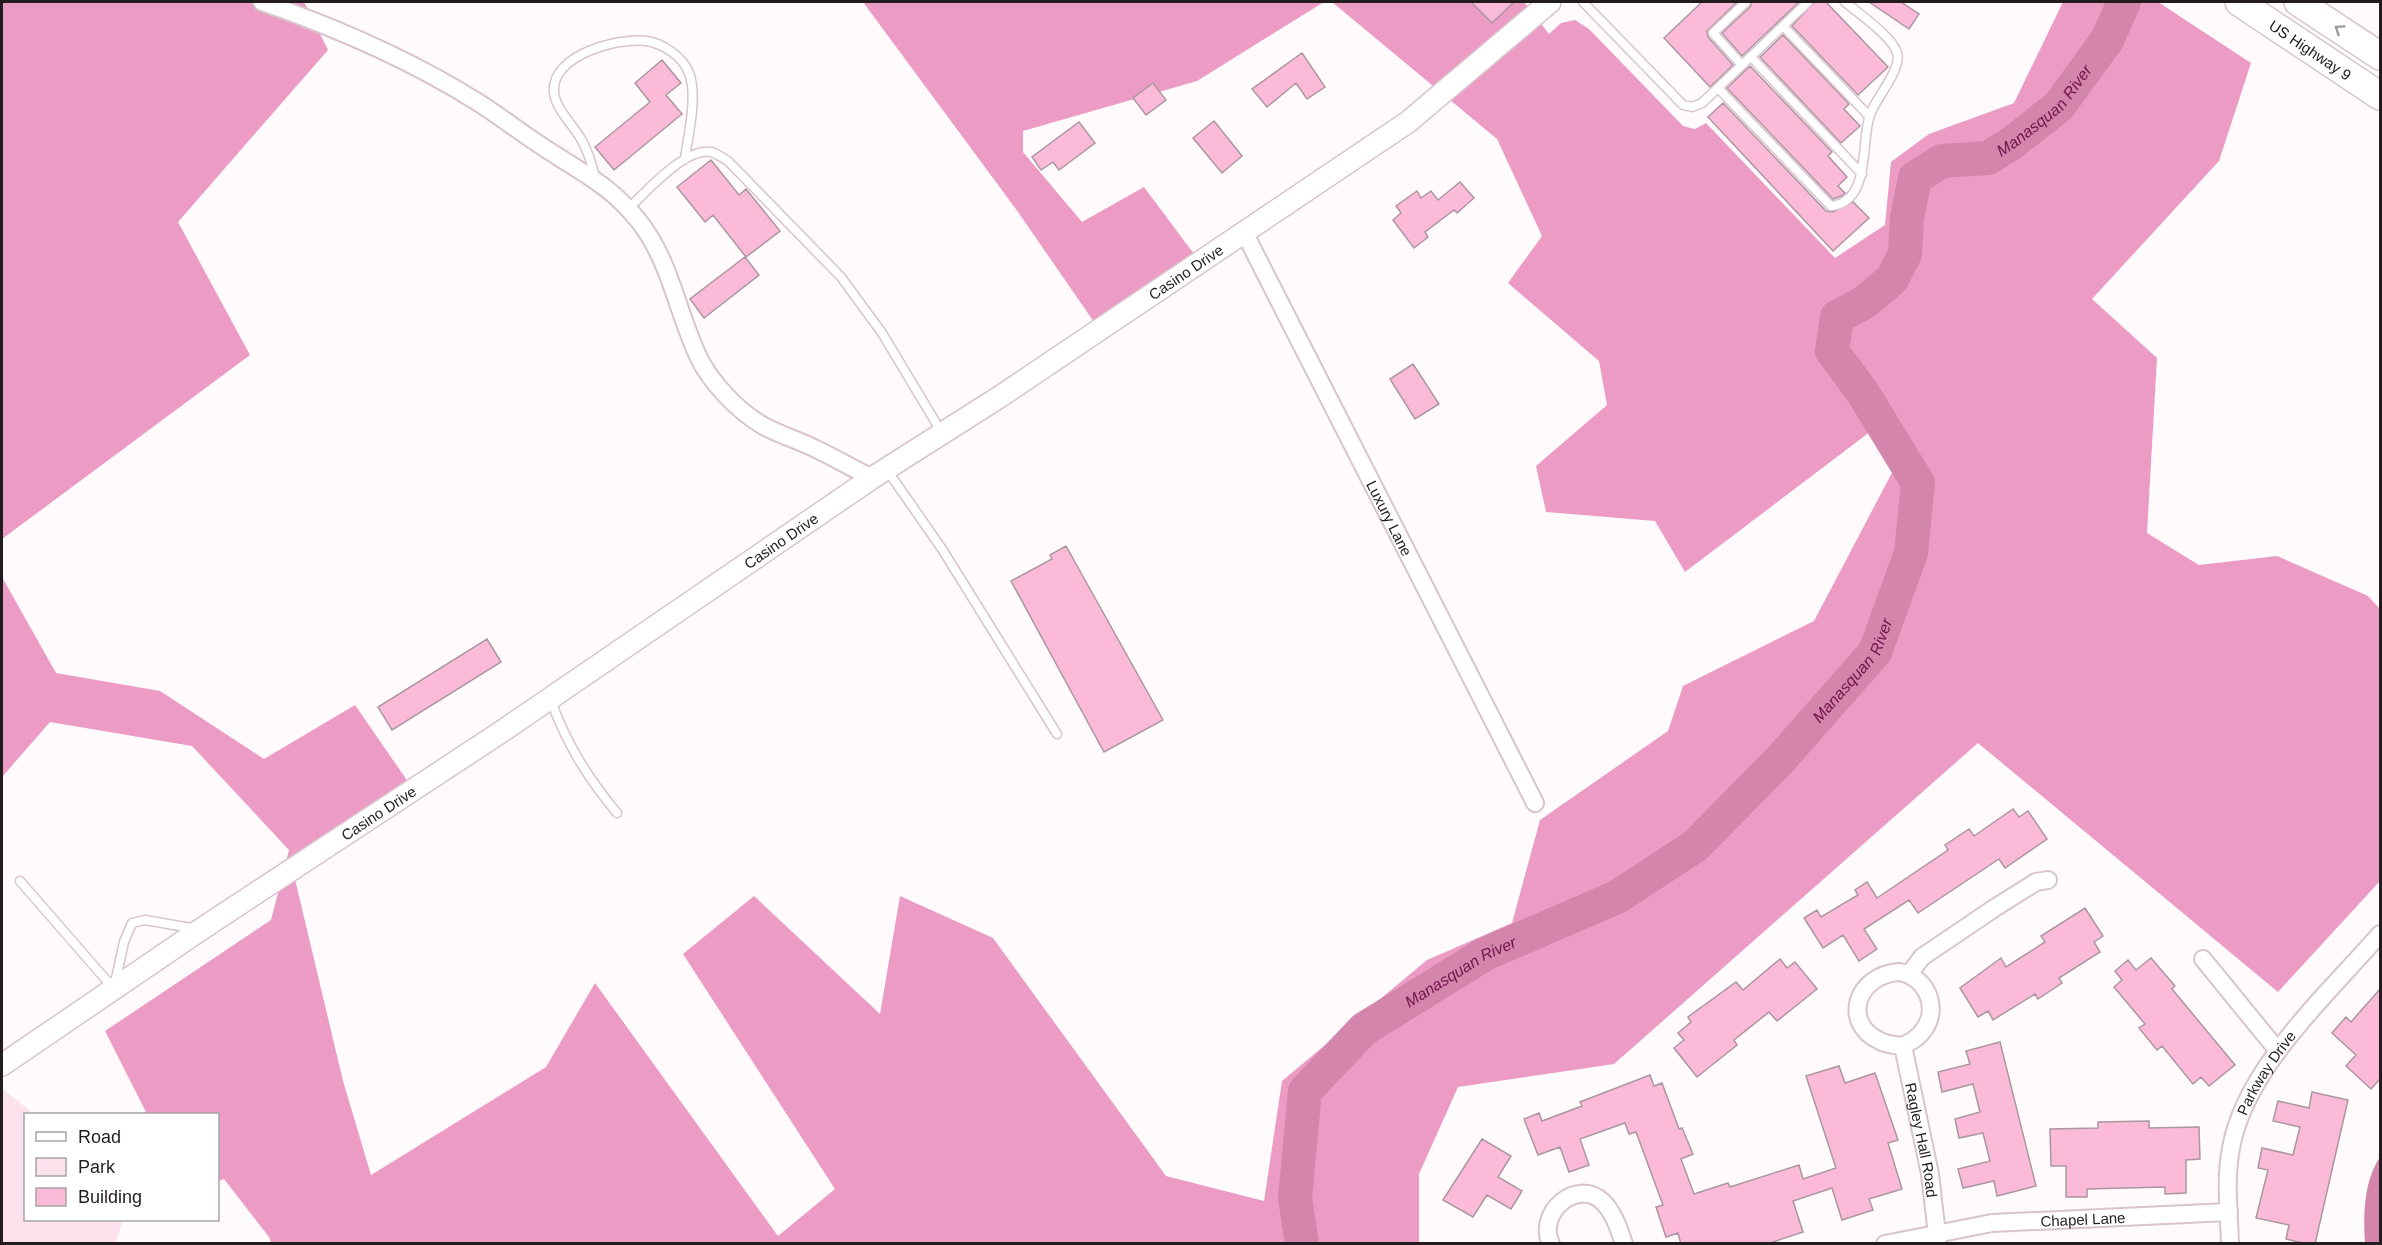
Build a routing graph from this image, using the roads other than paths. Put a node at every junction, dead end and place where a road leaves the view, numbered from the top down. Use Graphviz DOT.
graph roads {
  1 [pos="262,2"];
  2 [pos="1550,2"];
  3 [pos="1583,2"];
  4 [pos="1746,2"];
  5 [pos="1808,2"];
  6 [pos="1845,2"];
  7 [pos="2240,2"];
  8 [pos="2298,2"];
  9 [pos="1783,26"];
  10 [pos="2376,50"];
  11 [pos="1750,57"];
  12 [pos="1742,65"];
  13 [pos="1718,88"];
  14 [pos="2380,96"];
  15 [pos="1869,116"];
  16 [pos="685,159"];
  17 [pos="1862,174"];
  18 [pos="595,177"];
  19 [pos="628,209"];
  20 [pos="1244,232"];
  21 [pos="942,434"];
  22 [pos="880,474"];
  23 [pos="550,698"];
  24 [pos="1057,734"];
  25 [pos="1535,803"];
  26 [pos="617,813"];
  27 [pos="2048,880"];
  28 [pos="20,881"];
  29 [pos="200,930"];
  30 [pos="2380,934"];
  31 [pos="2203,959"];
  32 [pos="1910,973"];
  33 [pos="114,989"];
  34 [pos="1903,1046"];
  35 [pos="2278,1051"];
  36 [pos="2,1065"];
  37 [pos="2229,1212"];
  38 [pos="1938,1239"];
  39 [pos="1551,1244"];
  40 [pos="1624,1244"];
  41 [pos="1885,1244"];
  42 [pos="2230,1244"];
  1 -- 18 [label="street"];
  2 -- 20 [label="street, Casino Drive"];
  3 -- 13 [label="lane"];
  4 -- 12 [label="lane"];
  5 -- 9 [label="lane"];
  6 -- 15 [label="lane"];
  7 -- 14 [label="highway, US Highway 9"];
  10 -- 8 [label="highway, one-way"];
  9 -- 11 [label="lane"];
  9 -- 15 [label="lane"];
  11 -- 12 [label="lane"];
  11 -- 17 [label="lane"];
  12 -- 13 [label="lane"];
  13 -- 17 [label="lane"];
  15 -- 17 [label="lane"];
  16 -- 18 [label="lane"];
  16 -- 19 [label="lane"];
  16 -- 21 [label="lane"];
  18 -- 19 [label="street"];
  19 -- 22 [label="street"];
  20 -- 21 [label="street, Casino Drive"];
  20 -- 25 [label="street, Luxury Lane"];
  21 -- 22 [label="street, Casino Drive"];
  22 -- 23 [label="street, Casino Drive"];
  22 -- 24 [label="lane"];
  23 -- 26 [label="lane"];
  23 -- 29 [label="street, Casino Drive"];
  27 -- 32 [label="street"];
  28 -- 33 [label="lane"];
  29 -- 33 [label="street, Casino Drive"];
  29 -- 33 [label="lane"];
  30 -- 35 [label="street, Parkway Drive"];
  31 -- 35 [label="street"];
  32 -- 34 [label="street"];
  32 -- 34 [label="street"];
  33 -- 36 [label="street, Casino Drive"];
  34 -- 38 [label="street, Ragley Hall Road"];
  35 -- 37 [label="street, Parkway Drive"];
  37 -- 38 [label="street, Chapel Lane"];
  37 -- 42 [label="street, Parkway Drive"];
  38 -- 41 [label="street, Chapel Lane"];
  39 -- 40 [label="street"];
}
